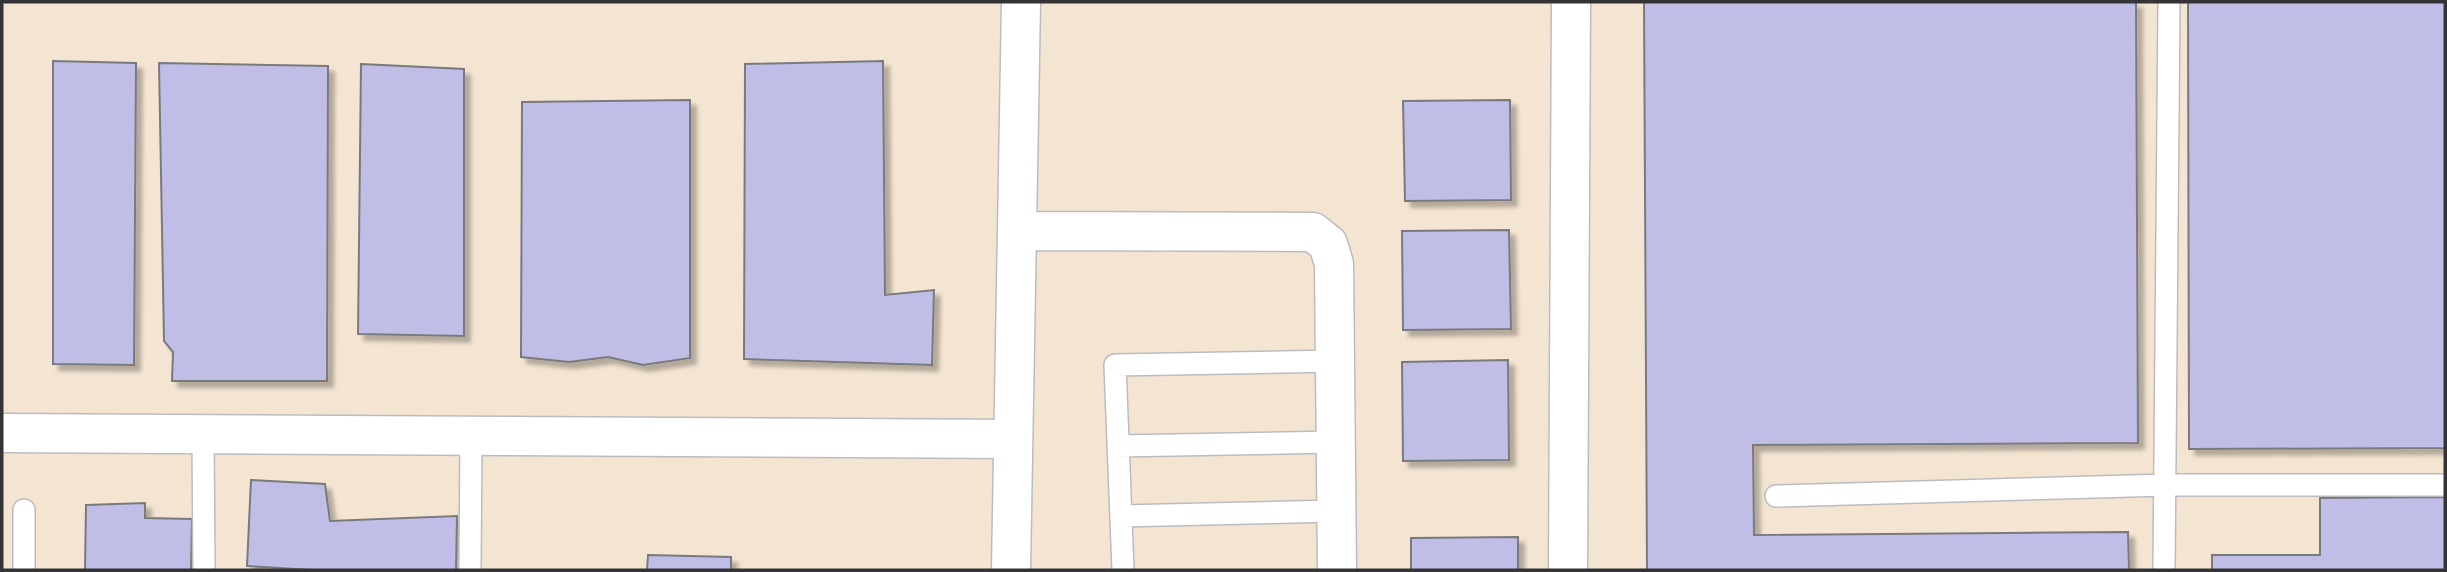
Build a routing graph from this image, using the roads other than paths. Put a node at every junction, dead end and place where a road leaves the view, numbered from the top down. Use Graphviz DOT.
graph roads {
  1 [pos="1021,2"];
  2 [pos="1571,2"];
  3 [pos="2169,2"];
  4 [pos="1017,231"];
  5 [pos="1335,360"];
  6 [pos="2,433"];
  7 [pos="203,435"];
  8 [pos="471,436"];
  9 [pos="1013,439"];
  10 [pos="1336,442"];
  11 [pos="1118,446"];
  12 [pos="2166,485"];
  13 [pos="2445,485"];
  14 [pos="1776,496"];
  15 [pos="24,510"];
  16 [pos="1337,511"];
  17 [pos="1121,516"];
  18 [pos="24,570"];
  19 [pos="204,570"];
  20 [pos="470,570"];
  21 [pos="1011,570"];
  22 [pos="1123,570"];
  23 [pos="1337,570"];
  24 [pos="1568,570"];
  25 [pos="2164,570"];
  1 -- 4 [label="street"];
  2 -- 24 [label="street"];
  3 -- 12 [label="lane"];
  4 -- 5 [label="street"];
  4 -- 9 [label="street"];
  5 -- 10 [label="street"];
  5 -- 11 [label="lane"];
  6 -- 7 [label="street"];
  7 -- 8 [label="street"];
  7 -- 19 [label="lane"];
  8 -- 9 [label="street"];
  8 -- 20 [label="lane"];
  9 -- 21 [label="street"];
  10 -- 11 [label="lane"];
  10 -- 16 [label="street"];
  11 -- 17 [label="lane"];
  12 -- 13 [label="lane"];
  12 -- 14 [label="lane"];
  12 -- 25 [label="lane"];
  15 -- 18 [label="lane"];
  16 -- 17 [label="lane"];
  16 -- 23 [label="street"];
  17 -- 22 [label="lane"];
}
